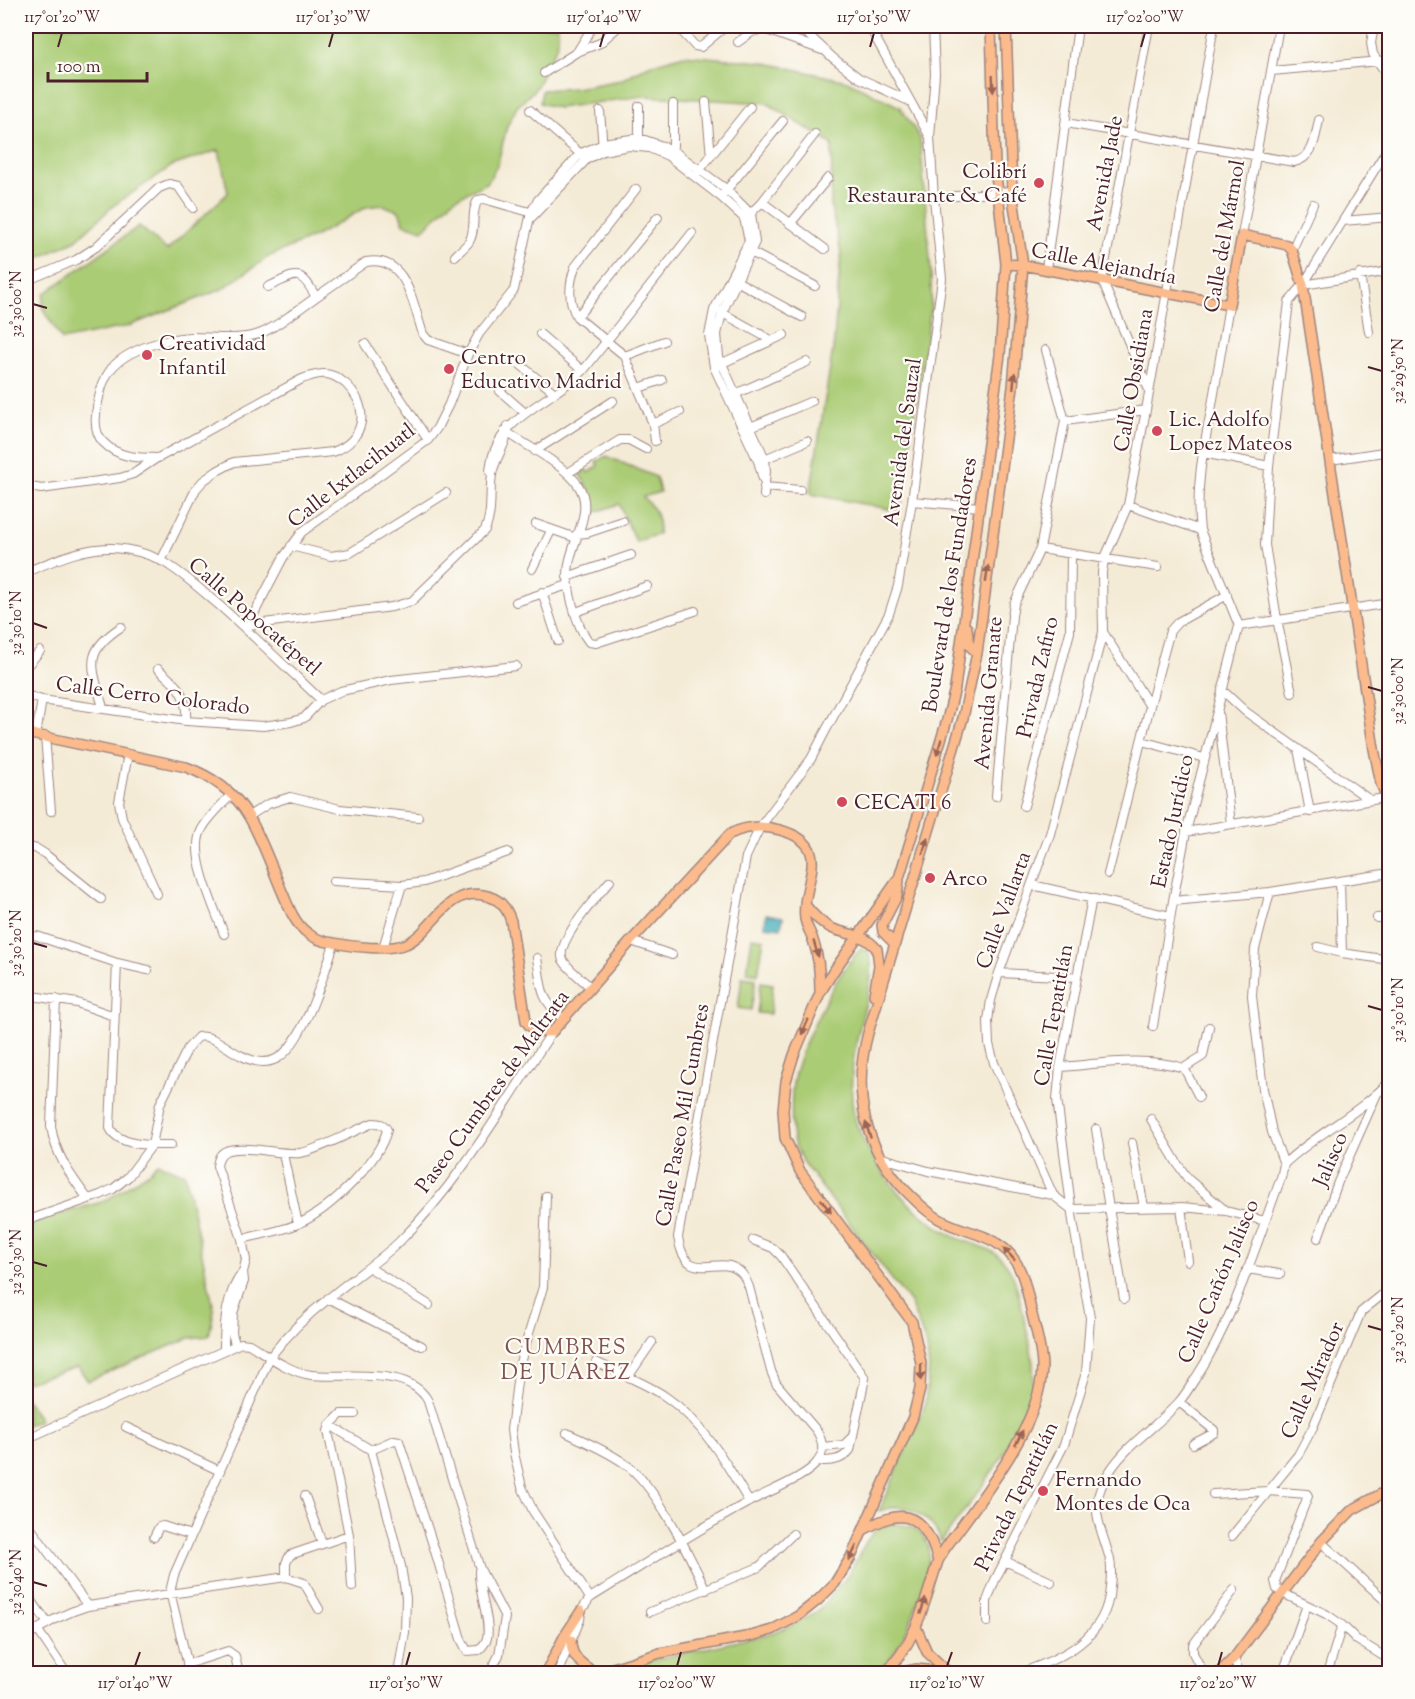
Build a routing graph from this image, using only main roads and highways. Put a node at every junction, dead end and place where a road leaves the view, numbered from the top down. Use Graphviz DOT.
graph roads {
  1 [pos="991,26"];
  2 [pos="1006,26"];
  3 [pos="1006,264"];
  4 [pos="1023,265"];
  5 [pos="1229,306"];
  6 [pos="965,620"];
  7 [pos="977,653"];
  8 [pos="26,733"];
  9 [pos="1388,800"];
  10 [pos="899,878"];
  11 [pos="806,906"];
  12 [pos="860,935"];
  13 [pos="895,944"];
  14 [pos="820,993"];
  15 [pos="874,1012"];
  16 [pos="1389,1489"];
  17 [pos="863,1530"];
  18 [pos="938,1561"];
  19 [pos="581,1611"];
  20 [pos="916,1627"];
  21 [pos="571,1640"];
  22 [pos="595,1673"];
  23 [pos="950,1673"];
  24 [pos="544,1674"];
  25 [pos="884,1674"];
  26 [pos="893,1674"];
  27 [pos="1218,1674"];
  1 -- 3 [label="main road, Boulevard de los Fundadores, one-way"];
  2 -- 4 [label="main road, Boulevard de los Fundadores"];
  3 -- 4 [label="main road, Calle Alejandría"];
  3 -- 6 [label="main road, Boulevard de los Fundadores"];
  4 -- 5 [label="main road, Calle Alejandría"];
  7 -- 4 [label="main road, Boulevard de los Fundadores, one-way"];
  5 -- 9 [label="main road, Calle del Mármol"];
  6 -- 7 [label="main road"];
  6 -- 10 [label="main road, Boulevard de los Fundadores, one-way"];
  13 -- 7 [label="main road, Boulevard de los Fundadores, one-way"];
  8 -- 11 [label="main road, Paseo Cumbres de Maltrata"];
  10 -- 12 [label="main road, Boulevard de los Fundadores"];
  10 -- 13 [label="main road"];
  11 -- 12 [label="main road"];
  11 -- 14 [label="main road, Paseo Cumbres de Maltrata, one-way"];
  12 -- 14 [label="main road, Boulevard de los Fundadores"];
  12 -- 15 [label="main road"];
  13 -- 15 [label="main road, Boulevard de los Fundadores"];
  14 -- 17 [label="main road, Boulevard de los Fundadores, one-way"];
  18 -- 15 [label="main road, Boulevard de los Fundadores, one-way"];
  16 -- 27 [label="main road"];
  17 -- 18 [label="main road"];
  17 -- 22 [label="main road, Boulevard de los Fundadores, one-way"];
  20 -- 18 [label="main road, Boulevard de los Fundadores, one-way"];
  19 -- 24 [label="main road"];
  20 -- 23 [label="main road"];
  20 -- 25 [label="main road, Boulevard de los Fundadores"];
  21 -- 22 [label="main road"];
  23 -- 26 [label="main road"];
}
